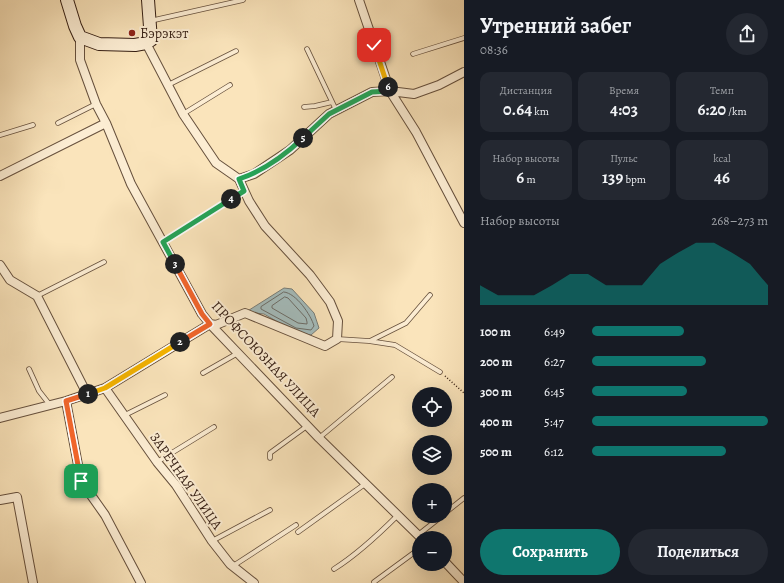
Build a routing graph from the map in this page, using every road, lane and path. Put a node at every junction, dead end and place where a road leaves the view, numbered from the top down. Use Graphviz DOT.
graph roads {
  1 [pos="67,0"];
  2 [pos="148,0"];
  3 [pos="243,0"];
  4 [pos="359,0"];
  5 [pos="150,21"];
  6 [pos="80,37"];
  7 [pos="464,38"];
  8 [pos="146,43"];
  9 [pos="307,49"];
  10 [pos="236,52"];
  11 [pos="413,54"];
  12 [pos="464,72"];
  13 [pos="167,85"];
  14 [pos="230,85"];
  15 [pos="390,91"];
  16 [pos="332,102"];
  17 [pos="96,104"];
  18 [pos="304,107"];
  19 [pos="337,110"];
  20 [pos="183,114"];
  21 [pos="58,123"];
  22 [pos="106,123"];
  23 [pos="33,125"];
  24 [pos="0,135"];
  25 [pos="0,176"];
  26 [pos="239,179"];
  27 [pos="244,191"];
  28 [pos="464,223"];
  29 [pos="163,242"];
  30 [pos="104,262"];
  31 [pos="0,265"];
  32 [pos="430,295"];
  33 [pos="37,296"];
  34 [pos="210,324"];
  35 [pos="337,339"];
  36 [pos="369,341"];
  37 [pos="238,353"];
  38 [pos="29,369"];
  39 [pos="440,372"];
  40 [pos="204,373"];
  41 [pos="392,377"];
  42 [pos="105,388"];
  43 [pos="464,393"];
  44 [pos="87,394"];
  45 [pos="165,395"];
  46 [pos="66,401"];
  47 [pos="50,405"];
  48 [pos="125,415"];
  49 [pos="0,418"];
  50 [pos="307,426"];
  51 [pos="214,427"];
  52 [pos="319,438"];
  53 [pos="270,458"];
  54 [pos="157,462"];
  55 [pos="365,484"];
  56 [pos="464,498"];
  57 [pos="0,500"];
  58 [pos="452,507"];
  59 [pos="270,510"];
  60 [pos="398,515"];
  61 [pos="434,523"];
  62 [pos="296,525"];
  63 [pos="415,531"];
  64 [pos="426,531"];
  65 [pos="298,532"];
  66 [pos="212,542"];
  67 [pos="412,554"];
  68 [pos="232,566"];
  69 [pos="334,569"];
  70 [pos="452,569"];
  71 [pos="374,582"];
  72 [pos="464,582"];
  73 [pos="33,583"];
  74 [pos="141,583"];
  75 [pos="254,583"];
  1 -- 6 [label="street, ПРОФСОЮЗНАЯ УЛИЦА"];
  2 -- 5 [label="street"];
  3 -- 5 [label="lane"];
  4 -- 15 [label="street"];
  5 -- 8 [label="street"];
  6 -- 8 [label="street"];
  6 -- 17 [label="street, ПРОФСОЮЗНАЯ УЛИЦА"];
  7 -- 11 [label="lane"];
  8 -- 13 [label="street"];
  9 -- 16 [label="lane"];
  10 -- 13 [label="lane"];
  12 -- 15 [label="street"];
  13 -- 20 [label="street"];
  14 -- 20 [label="lane"];
  15 -- 19 [label="street"];
  15 -- 28 [label="street"];
  16 -- 18 [label="lane"];
  16 -- 19 [label="lane"];
  17 -- 21 [label="lane"];
  17 -- 22 [label="street, ПРОФСОЮЗНАЯ УЛИЦА"];
  19 -- 26 [label="street"];
  20 -- 26 [label="street"];
  22 -- 25 [label="street"];
  22 -- 29 [label="street, ПРОФСОЮЗНАЯ УЛИЦА"];
  23 -- 24 [label="lane"];
  26 -- 27 [label="street"];
  27 -- 29 [label="lane"];
  27 -- 35 [label="street"];
  29 -- 34 [label="street, ПРОФСОЮЗНАЯ УЛИЦА"];
  30 -- 33 [label="lane"];
  31 -- 33 [label="street"];
  32 -- 36 [label="lane"];
  33 -- 44 [label="street"];
  34 -- 35 [label="street"];
  34 -- 37 [label="street, ПРОФСОЮЗНАЯ УЛИЦА"];
  34 -- 42 [label="street"];
  35 -- 36 [label="lane"];
  36 -- 39 [label="lane"];
  37 -- 40 [label="lane"];
  37 -- 50 [label="street, ПРОФСОЮЗНАЯ УЛИЦА"];
  38 -- 47 [label="lane"];
  39 -- 43 [label="path"];
  41 -- 52 [label="lane"];
  42 -- 44 [label="street"];
  42 -- 48 [label="street, ЗАРЕЧНАЯ УЛИЦА"];
  44 -- 46 [label="street"];
  45 -- 48 [label="lane"];
  46 -- 47 [label="street"];
  46 -- 74 [label="street"];
  47 -- 49 [label="street"];
  48 -- 54 [label="street, ЗАРЕЧНАЯ УЛИЦА"];
  50 -- 52 [label="street, ПРОФСОЮЗНАЯ УЛИЦА"];
  50 -- 53 [label="lane"];
  51 -- 54 [label="lane"];
  52 -- 55 [label="street, ПРОФСОЮЗНАЯ УЛИЦА"];
  54 -- 66 [label="street, ЗАРЕЧНАЯ УЛИЦА"];
  55 -- 60 [label="street, ПРОФСОЮЗНАЯ УЛИЦА"];
  55 -- 65 [label="lane"];
  56 -- 58 [label="lane"];
  57 -- 73 [label="street"];
  59 -- 66 [label="lane"];
  60 -- 63 [label="street, ПРОФСОЮЗНАЯ УЛИЦА"];
  60 -- 69 [label="lane"];
  61 -- 64 [label="lane"];
  62 -- 68 [label="lane"];
  66 -- 68 [label="street, ЗАРЕЧНАЯ УЛИЦА"];
  67 -- 71 [label="lane"];
  68 -- 75 [label="street, ЗАРЕЧНАЯ УЛИЦА"];
  70 -- 72 [label="street"];
}
